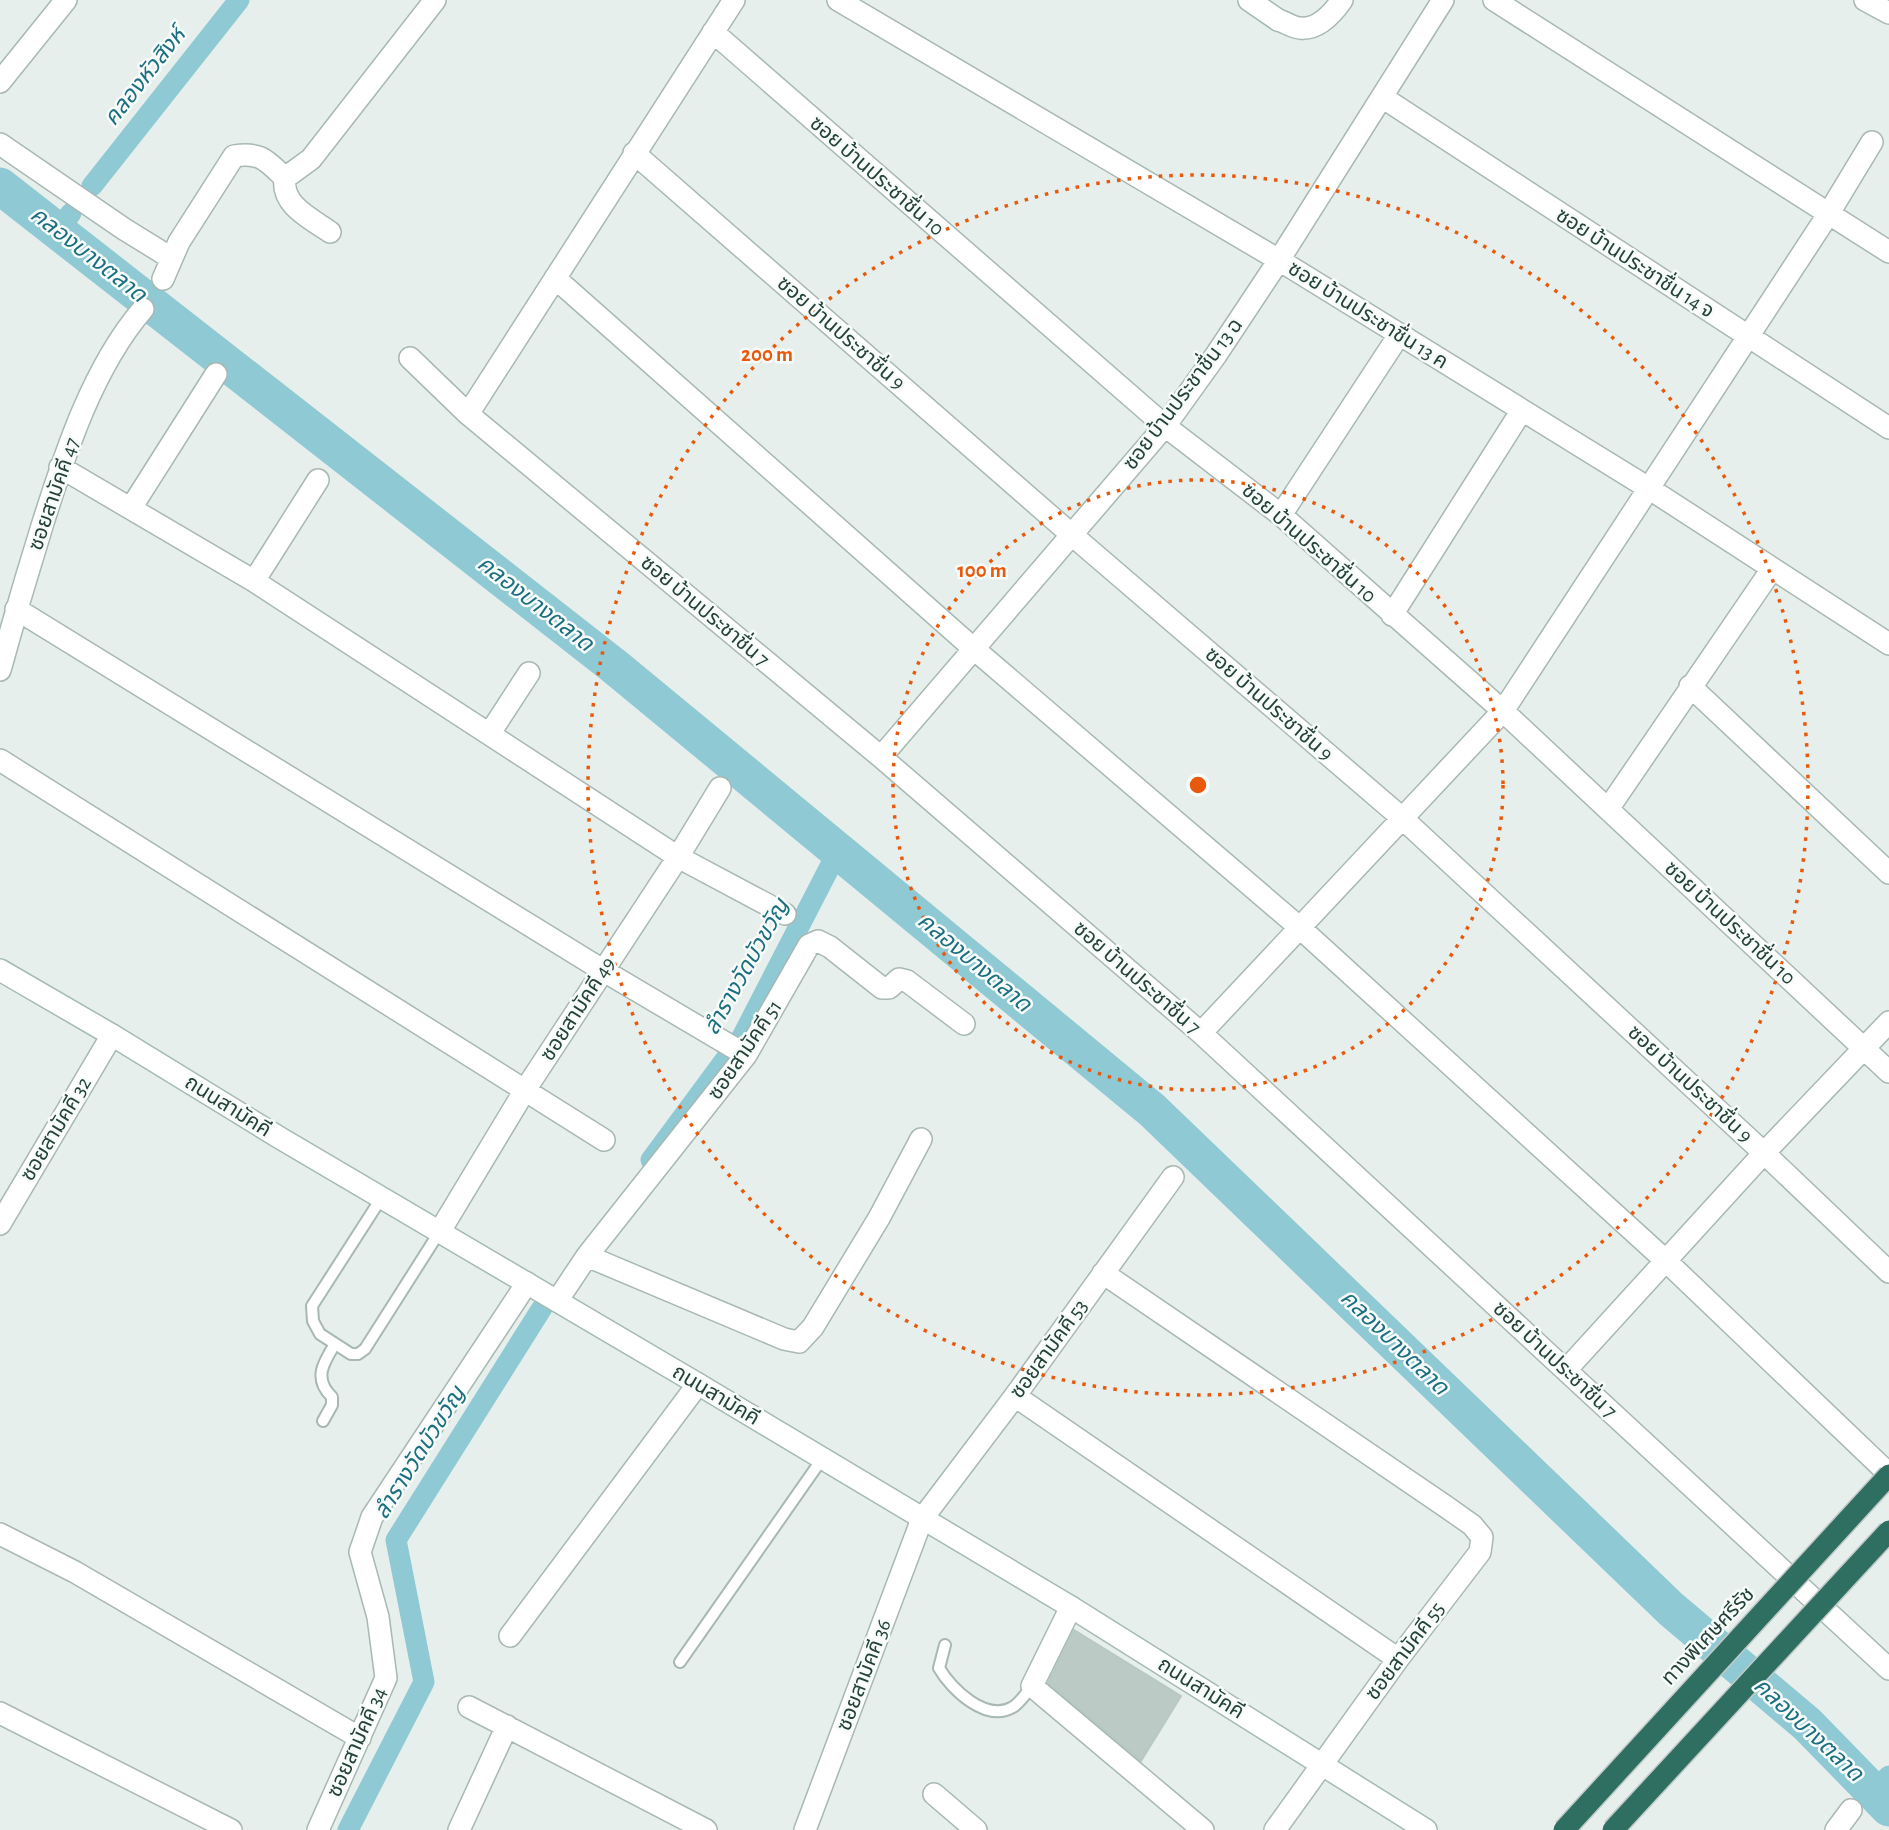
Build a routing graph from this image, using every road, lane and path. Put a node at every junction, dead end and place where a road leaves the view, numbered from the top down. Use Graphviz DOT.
graph roads {
  1 [pos="66,0"];
  2 [pos="435,0"];
  3 [pos="734,0"];
  4 [pos="838,0"];
  5 [pos="1249,0"];
  6 [pos="1342,0"];
  7 [pos="1443,0"];
  8 [pos="1494,0"];
  9 [pos="1865,0"];
  10 [pos="1889,13"];
  11 [pos="713,32"];
  12 [pos="0,82"];
  13 [pos="1382,97"];
  14 [pos="1872,142"];
  15 [pos="0,144"];
  16 [pos="635,153"];
  17 [pos="285,178"];
  18 [pos="1829,213"];
  19 [pos="330,232"];
  20 [pos="1889,252"];
  21 [pos="171,258"];
  22 [pos="1279,260"];
  23 [pos="555,278"];
  24 [pos="163,279"];
  25 [pos="143,309"];
  26 [pos="1399,335"];
  27 [pos="1748,337"];
  28 [pos="410,358"];
  29 [pos="216,373"];
  30 [pos="1522,410"];
  31 [pos="468,414"];
  32 [pos="1165,426"];
  33 [pos="1889,428"];
  34 [pos="60,467"];
  35 [pos="318,480"];
  36 [pos="1650,489"];
  37 [pos="131,508"];
  38 [pos="1280,514"];
  39 [pos="1072,535"];
  40 [pos="1772,569"];
  41 [pos="254,581"];
  42 [pos="16,609"];
  43 [pos="1392,615"];
  44 [pos="1889,645"];
  45 [pos="974,649"];
  46 [pos="0,670"];
  47 [pos="529,673"];
  48 [pos="1690,686"];
  49 [pos="1503,711"];
  50 [pos="490,733"];
  51 [pos="881,757"];
  52 [pos="0,760"];
  53 [pos="720,788"];
  54 [pos="1608,809"];
  55 [pos="1402,818"];
  56 [pos="678,857"];
  57 [pos="1889,873"];
  58 [pos="785,914"];
  59 [pos="1299,927"];
  60 [pos="0,970"];
  61 [pos="604,971"];
  62 [pos="1889,1022"];
  63 [pos="964,1024"];
  64 [pos="1201,1033"];
  65 [pos="112,1035"];
  66 [pos="1864,1048"];
  67 [pos="738,1050"];
  68 [pos="1889,1072"];
  69 [pos="525,1090"];
  70 [pos="920,1139"];
  71 [pos="604,1140"];
  72 [pos="1764,1153"];
  73 [pos="1174,1177"];
  74 [pos="382,1197"];
  75 [pos="0,1224"];
  76 [pos="440,1231"];
  77 [pos="587,1256"];
  78 [pos="1665,1261"];
  79 [pos="1889,1272"];
  80 [pos="1103,1273"];
  81 [pos="527,1283"];
  82 [pos="557,1301"];
  83 [pos="335,1344"];
  84 [pos="1566,1370"];
  85 [pos="698,1384"];
  86 [pos="1015,1395"];
  87 [pos="323,1422"];
  88 [pos="822,1459"];
  89 [pos="1889,1474"];
  90 [pos="922,1519"];
  91 [pos="1889,1531"];
  92 [pos="0,1534"];
  93 [pos="1071,1606"];
  94 [pos="510,1636"];
  95 [pos="945,1645"];
  96 [pos="1398,1659"];
  97 [pos="680,1662"];
  98 [pos="1889,1670"];
  99 [pos="1032,1686"];
  100 [pos="469,1707"];
  101 [pos="0,1713"];
  102 [pos="507,1726"];
  103 [pos="360,1738"];
  104 [pos="1322,1764"];
  105 [pos="934,1794"];
  106 [pos="1851,1810"];
  107 [pos="230,1830"];
  108 [pos="318,1830"];
  109 [pos="459,1830"];
  110 [pos="706,1830"];
  111 [pos="805,1830"];
  112 [pos="976,1830"];
  113 [pos="1203,1830"];
  114 [pos="1275,1830"];
  115 [pos="1424,1830"];
  116 [pos="1564,1830"];
  117 [pos="1613,1830"];
  118 [pos="1836,1830"];
  1 -- 12 [label="street"];
  2 -- 17 [label="street"];
  3 -- 11 [label="street"];
  4 -- 22 [label="street, ซอย บ้านประชาชื่น 13 ค"];
  5 -- 6 [label="street"];
  7 -- 13 [label="street, ซอย บ้านประชาชื่น 13 ฉ"];
  8 -- 18 [label="street"];
  9 -- 10 [label="street"];
  11 -- 16 [label="street"];
  11 -- 32 [label="street, ซอย บ้านประชาชื่น 10"];
  13 -- 22 [label="street, ซอย บ้านประชาชื่น 13 ฉ"];
  13 -- 27 [label="street, ซอย บ้านประชาชื่น 14 จ"];
  14 -- 18 [label="street"];
  15 -- 21 [label="street"];
  16 -- 23 [label="street"];
  16 -- 39 [label="street, ซอย บ้านประชาชื่น 9"];
  17 -- 19 [label="street"];
  17 -- 21 [label="street"];
  18 -- 20 [label="street"];
  18 -- 27 [label="street"];
  21 -- 24 [label="street"];
  22 -- 26 [label="street, ซอย บ้านประชาชื่น 13 ค"];
  22 -- 32 [label="street, ซอย บ้านประชาชื่น 13 ฉ"];
  23 -- 31 [label="street"];
  23 -- 45 [label="street"];
  25 -- 34 [label="street, ซอยสามัคคี 47"];
  26 -- 30 [label="street, ซอย บ้านประชาชื่น 13 ค"];
  26 -- 38 [label="street"];
  27 -- 33 [label="street, ซอย บ้านประชาชื่น 14 จ"];
  27 -- 36 [label="street"];
  28 -- 31 [label="street, ซอย บ้านประชาชื่น 7"];
  29 -- 37 [label="street"];
  30 -- 36 [label="street, ซอย บ้านประชาชื่น 13 ค"];
  30 -- 43 [label="street"];
  31 -- 51 [label="street, ซอย บ้านประชาชื่น 7"];
  32 -- 38 [label="street, ซอย บ้านประชาชื่น 10"];
  32 -- 39 [label="street, ซอย บ้านประชาชื่น 13 ฉ"];
  34 -- 37 [label="street"];
  34 -- 42 [label="street, ซอยสามัคคี 47"];
  35 -- 41 [label="street"];
  36 -- 40 [label="street, ซอย บ้านประชาชื่น 13 ค"];
  36 -- 49 [label="street"];
  37 -- 41 [label="street"];
  38 -- 43 [label="street, ซอย บ้านประชาชื่น 10"];
  39 -- 45 [label="street, ซอย บ้านประชาชื่น 13 ฉ"];
  39 -- 55 [label="street, ซอย บ้านประชาชื่น 9"];
  40 -- 44 [label="street, ซอย บ้านประชาชื่น 13 ค"];
  40 -- 48 [label="street"];
  41 -- 50 [label="street"];
  42 -- 46 [label="street, ซอยสามัคคี 47"];
  42 -- 61 [label="street"];
  43 -- 49 [label="street, ซอย บ้านประชาชื่น 10"];
  45 -- 51 [label="street, ซอย บ้านประชาชื่น 13 ฉ"];
  45 -- 59 [label="street"];
  47 -- 50 [label="street"];
  48 -- 54 [label="street"];
  48 -- 57 [label="street"];
  49 -- 54 [label="street, ซอย บ้านประชาชื่น 10"];
  49 -- 55 [label="street"];
  50 -- 56 [label="street"];
  51 -- 64 [label="street, ซอย บ้านประชาชื่น 7"];
  52 -- 69 [label="street"];
  53 -- 56 [label="street, ซอยสามัคคี 49"];
  54 -- 66 [label="street, ซอย บ้านประชาชื่น 10"];
  55 -- 59 [label="street"];
  55 -- 72 [label="street, ซอย บ้านประชาชื่น 9"];
  56 -- 58 [label="street"];
  56 -- 61 [label="street, ซอยสามัคคี 49"];
  59 -- 64 [label="street"];
  59 -- 78 [label="street"];
  60 -- 65 [label="street, ถนนสามัคคี"];
  61 -- 67 [label="street"];
  61 -- 69 [label="street, ซอยสามัคคี 49"];
  62 -- 66 [label="street"];
  63 -- 67 [label="street, ซอยสามัคคี 51"];
  64 -- 84 [label="street, ซอย บ้านประชาชื่น 7"];
  65 -- 74 [label="street, ถนนสามัคคี"];
  65 -- 75 [label="street, ซอยสามัคคี 32"];
  66 -- 68 [label="street, ซอย บ้านประชาชื่น 10"];
  66 -- 72 [label="street"];
  67 -- 77 [label="street, ซอยสามัคคี 51"];
  69 -- 71 [label="street"];
  69 -- 76 [label="street, ซอยสามัคคี 49"];
  70 -- 77 [label="street"];
  72 -- 78 [label="street"];
  72 -- 79 [label="street, ซอย บ้านประชาชื่น 9"];
  73 -- 80 [label="street, ซอยสามัคคี 53"];
  74 -- 76 [label="street, ถนนสามัคคี"];
  74 -- 83 [label="lane"];
  76 -- 81 [label="street, ถนนสามัคคี"];
  76 -- 83 [label="lane"];
  77 -- 82 [label="street, ซอยสามัคคี 51"];
  78 -- 84 [label="street"];
  78 -- 89 [label="street"];
  80 -- 86 [label="street, ซอยสามัคคี 53"];
  80 -- 96 [label="street, ซอยสามัคคี 55"];
  81 -- 82 [label="street, ถนนสามัคคี"];
  81 -- 103 [label="street, ซอยสามัคคี 34"];
  82 -- 85 [label="street, ถนนสามัคคี"];
  83 -- 87 [label="lane"];
  84 -- 98 [label="street, ซอย บ้านประชาชื่น 7"];
  85 -- 88 [label="street, ถนนสามัคคี"];
  85 -- 94 [label="street"];
  86 -- 90 [label="street, ซอยสามัคคี 53"];
  86 -- 96 [label="street"];
  88 -- 90 [label="street, ถนนสามัคคี"];
  88 -- 97 [label="lane"];
  89 -- 116 [label="highway, ทางพิเศษศรีรัช, bridge"];
  90 -- 93 [label="street, ถนนสามัคคี"];
  90 -- 111 [label="street, ซอยสามัคคี 36"];
  91 -- 117 [label="highway, bridge"];
  92 -- 103 [label="street"];
  93 -- 99 [label="street"];
  93 -- 104 [label="street, ถนนสามัคคี"];
  95 -- 99 [label="lane"];
  96 -- 104 [label="street, ซอยสามัคคี 55"];
  99 -- 113 [label="street"];
  100 -- 102 [label="street"];
  101 -- 107 [label="street"];
  102 -- 109 [label="street"];
  102 -- 110 [label="street"];
  103 -- 108 [label="street, ซอยสามัคคี 34"];
  104 -- 114 [label="street, ซอยสามัคคี 55"];
  104 -- 115 [label="street, ถนนสามัคคี"];
  105 -- 112 [label="street"];
  106 -- 118 [label="street"];
}
